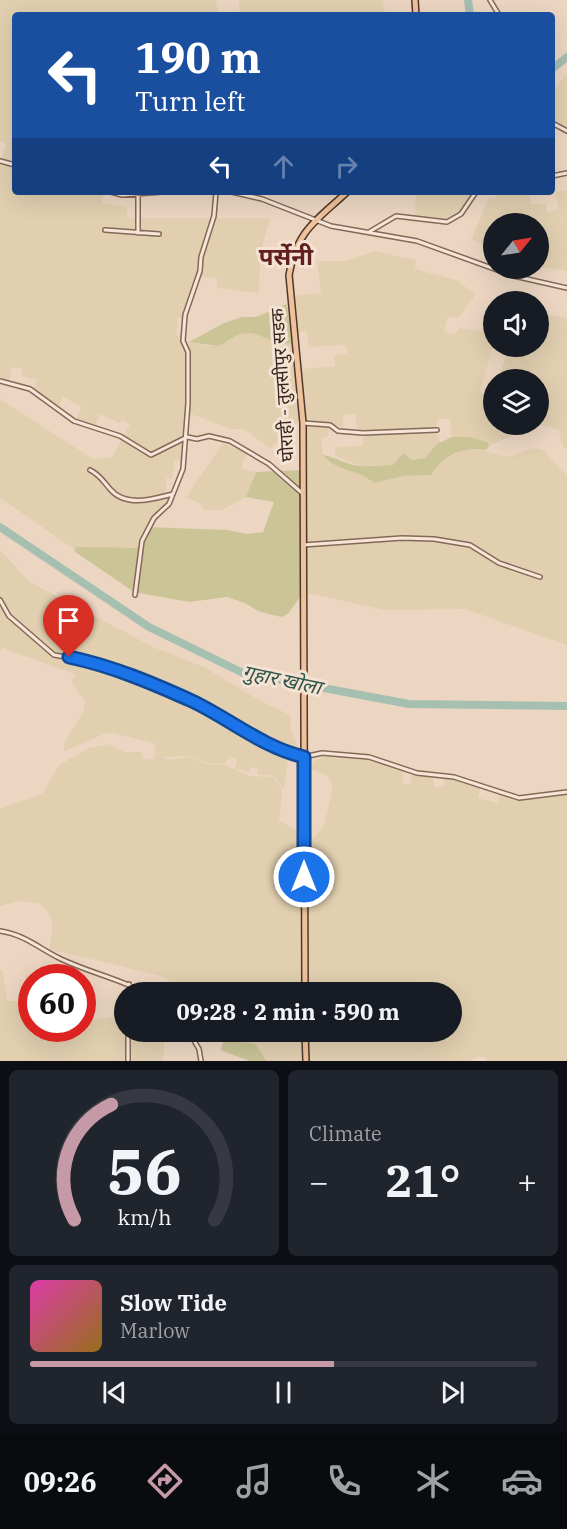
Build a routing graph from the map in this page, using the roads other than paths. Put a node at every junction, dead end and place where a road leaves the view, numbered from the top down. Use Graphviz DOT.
graph roads {
  1 [pos="138,195"];
  2 [pos="216,195"];
  3 [pos="245,195"];
  4 [pos="343,195"];
  5 [pos="474,195"];
  6 [pos="314,219"];
  7 [pos="105,230"];
  8 [pos="138,232"];
  9 [pos="369,232"];
  10 [pos="159,234"];
  11 [pos="567,288"];
  12 [pos="0,381"];
  13 [pos="303,423"];
  14 [pos="436,430"];
  15 [pos="187,437"];
  16 [pos="90,471"];
  17 [pos="173,494"];
  18 [pos="303,494"];
  19 [pos="303,545"];
  20 [pos="540,578"];
  21 [pos="135,595"];
  22 [pos="0,600"];
  23 [pos="304,757"];
  24 [pos="567,792"];
  25 [pos="0,931"];
  26 [pos="123,982"];
  27 [pos="305,982"];
  28 [pos="128,1042"];
  29 [pos="195,1042"];
  30 [pos="305,1042"];
  31 [pos="128,1061"];
  32 [pos="201,1061"];
  33 [pos="306,1061"];
  1 -- 8 [label="street"];
  2 -- 15 [label="street"];
  3 -- 6 [label="street"];
  4 -- 6 [label="main road, घोराही - तुलसीपुर सडक"];
  5 -- 9 [label="street"];
  6 -- 9 [label="street"];
  6 -- 13 [label="main road, घोराही - तुलसीपुर सडक"];
  7 -- 8 [label="street"];
  8 -- 10 [label="street"];
  9 -- 11 [label="street"];
  12 -- 15 [label="street"];
  13 -- 14 [label="street"];
  13 -- 18 [label="main road, घोराही - तुलसीपुर सडक"];
  15 -- 17 [label="street"];
  15 -- 18 [label="street"];
  16 -- 17 [label="street"];
  17 -- 21 [label="street"];
  18 -- 19 [label="main road, घोराही - तुलसीपुर सडक"];
  19 -- 20 [label="street"];
  19 -- 23 [label="main road, घोराही - तुलसीपुर सडक"];
  22 -- 23 [label="street"];
  23 -- 24 [label="street"];
  23 -- 27 [label="main road"];
  25 -- 26 [label="street"];
  28 -- 31 [label="street"];
  29 -- 32 [label="street"];
  30 -- 33 [label="main road"];
}
